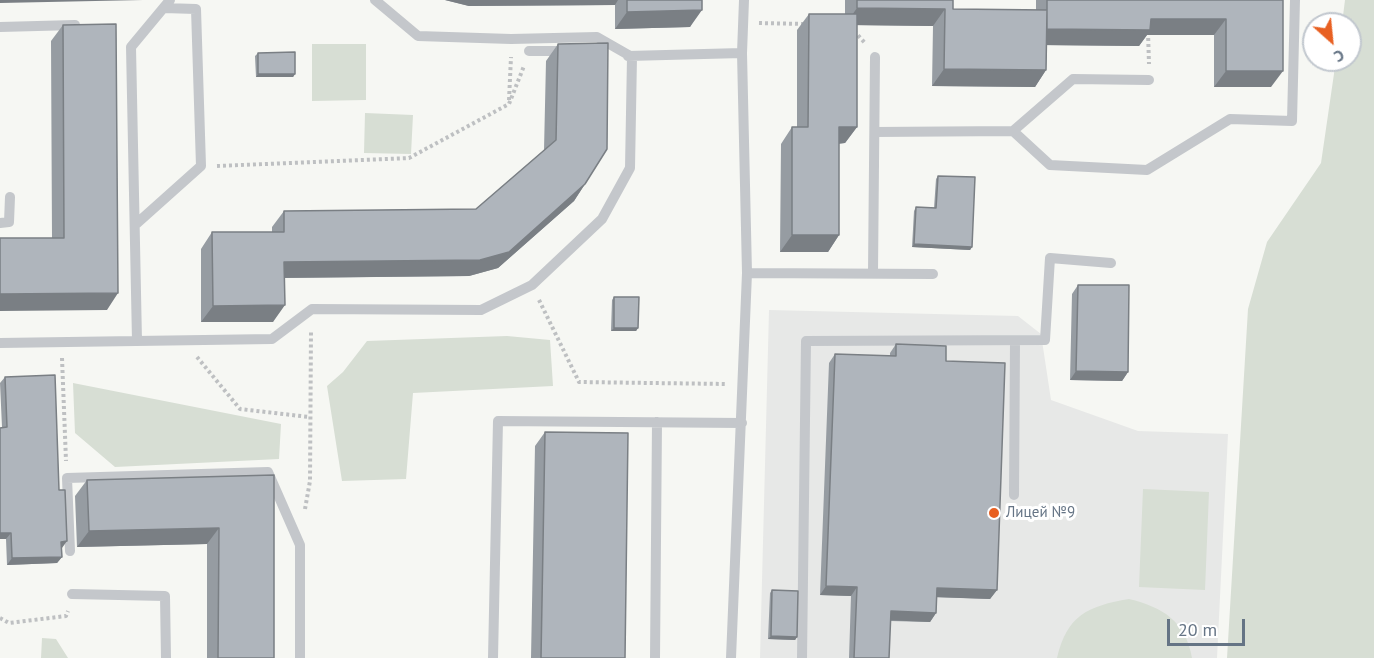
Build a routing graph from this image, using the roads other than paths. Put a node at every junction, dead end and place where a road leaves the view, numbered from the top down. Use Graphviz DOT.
graph roads {
  1 [pos="375,0"];
  2 [pos="744,0"];
  3 [pos="1295,0"];
  4 [pos="167,4"];
  5 [pos="82,25"];
  6 [pos="0,27"];
  7 [pos="574,50"];
  8 [pos="597,50"];
  9 [pos="529,51"];
  10 [pos="742,53"];
  11 [pos="632,57"];
  12 [pos="875,57"];
  13 [pos="1149,80"];
  14 [pos="1013,131"];
  15 [pos="875,132"];
  16 [pos="10,197"];
  17 [pos="0,223"];
  18 [pos="135,225"];
  19 [pos="1111,263"];
  20 [pos="873,272"];
  21 [pos="747,273"];
  22 [pos="933,274"];
  23 [pos="137,341"];
  24 [pos="1015,342"];
  25 [pos="0,343"];
  26 [pos="657,422"];
  27 [pos="742,423"];
  28 [pos="1014,495"];
  29 [pos="70,551"];
  30 [pos="72,594"];
  31 [pos="166,658"];
  32 [pos="300,658"];
  33 [pos="493,658"];
  34 [pos="655,658"];
  35 [pos="731,658"];
  36 [pos="802,658"];
  1 -- 11 [label="lane"];
  2 -- 10 [label="lane"];
  3 -- 14 [label="lane"];
  4 -- 18 [label="lane"];
  4 -- 18 [label="lane"];
  5 -- 6 [label="lane"];
  7 -- 9 [label="lane"];
  8 -- 11 [label="lane"];
  10 -- 11 [label="lane"];
  10 -- 21 [label="lane"];
  11 -- 23 [label="lane"];
  12 -- 15 [label="lane"];
  13 -- 14 [label="lane"];
  14 -- 15 [label="lane"];
  15 -- 20 [label="lane"];
  16 -- 17 [label="lane"];
  18 -- 23 [label="lane"];
  19 -- 24 [label="lane"];
  20 -- 21 [label="lane"];
  20 -- 22 [label="lane"];
  21 -- 27 [label="lane"];
  23 -- 25 [label="lane"];
  24 -- 28 [label="lane"];
  24 -- 36 [label="lane"];
  26 -- 27 [label="lane"];
  26 -- 33 [label="lane"];
  26 -- 34 [label="lane"];
  27 -- 35 [label="lane"];
  29 -- 32 [label="lane"];
  30 -- 31 [label="lane"];
}
